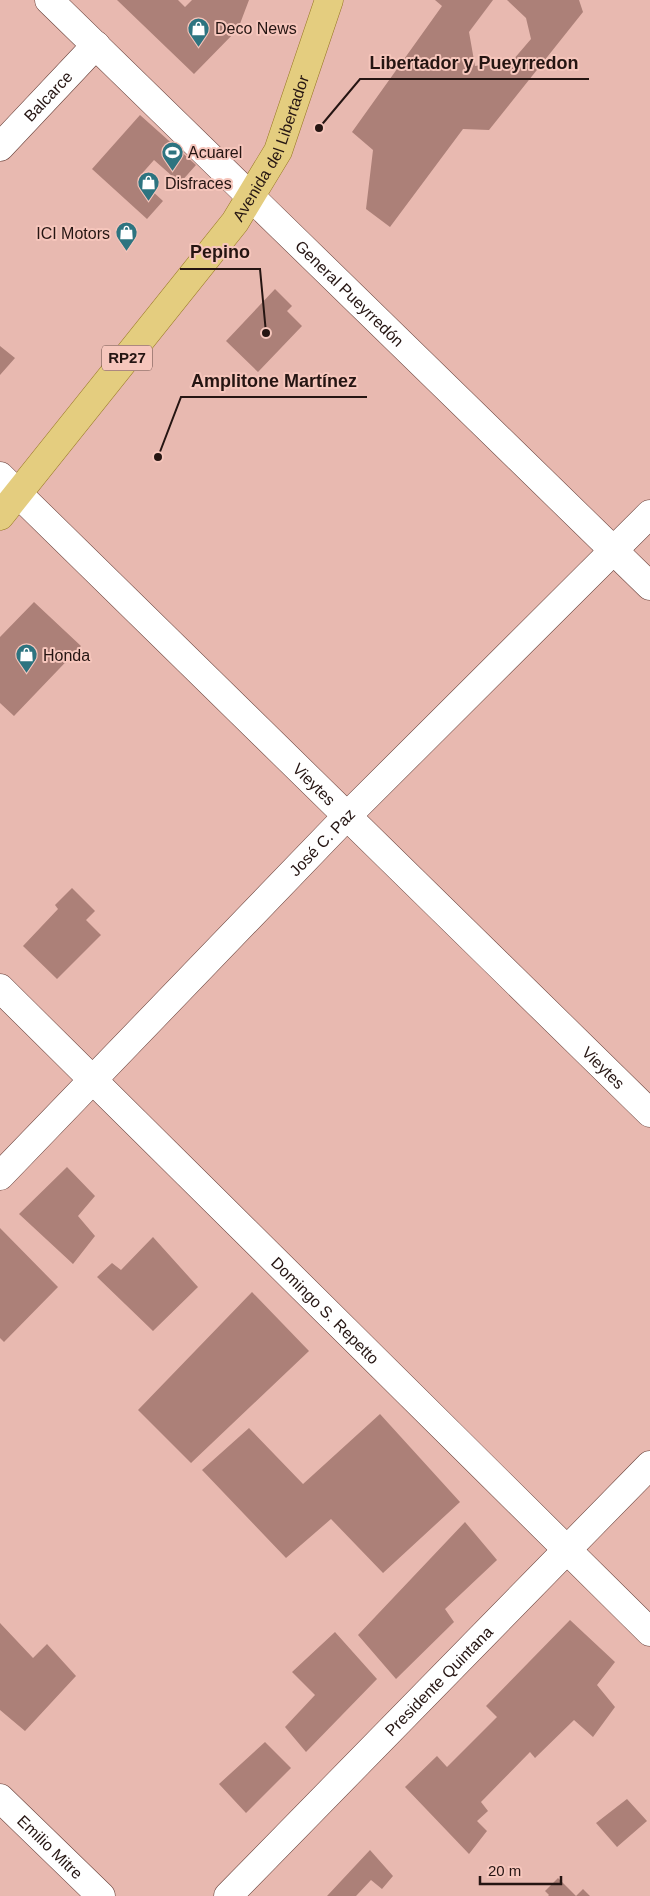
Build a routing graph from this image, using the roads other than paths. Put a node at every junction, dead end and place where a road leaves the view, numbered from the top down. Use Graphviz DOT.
graph roads {
  1 [pos="49,0"];
  2 [pos="329,0"];
  3 [pos="96,45"];
  4 [pos="0,147"];
  5 [pos="251,196"];
  6 [pos="9,485"];
  7 [pos="650,514"];
  8 [pos="0,516"];
  9 [pos="614,550"];
  10 [pos="650,586"];
  11 [pos="347,816"];
  12 [pos="0,988"];
  13 [pos="93,1079"];
  14 [pos="650,1113"];
  15 [pos="0,1176"];
  16 [pos="650,1465"];
  17 [pos="567,1549"];
  18 [pos="650,1632"];
  19 [pos="0,1798"];
  20 [pos="101,1896"];
  21 [pos="228,1896"];
  1 -- 3 [label="street, General Pueyrredón"];
  2 -- 5 [label="main road, Avenida del Libertador / RP27"];
  3 -- 4 [label="street, Balcarce"];
  3 -- 5 [label="street, General Pueyrredón"];
  5 -- 6 [label="main road, Avenida del Libertador / RP27"];
  5 -- 9 [label="street, General Pueyrredón"];
  6 -- 8 [label="main road, Avenida del Libertador / RP27"];
  6 -- 11 [label="street, Vieytes"];
  7 -- 9 [label="street, José C. Paz"];
  9 -- 10 [label="street, General Pueyrredón"];
  9 -- 11 [label="street, José C. Paz"];
  11 -- 13 [label="street, José C. Paz"];
  11 -- 14 [label="street, Vieytes"];
  12 -- 13 [label="street, Domingo S. Repetto"];
  13 -- 15 [label="street, José C. Paz"];
  13 -- 17 [label="street, Domingo S. Repetto"];
  16 -- 17 [label="street, Presidente Quintana"];
  17 -- 18 [label="street, Domingo S. Repetto"];
  17 -- 21 [label="street, Presidente Quintana"];
  19 -- 20 [label="street, Emilio Mitre"];
}
